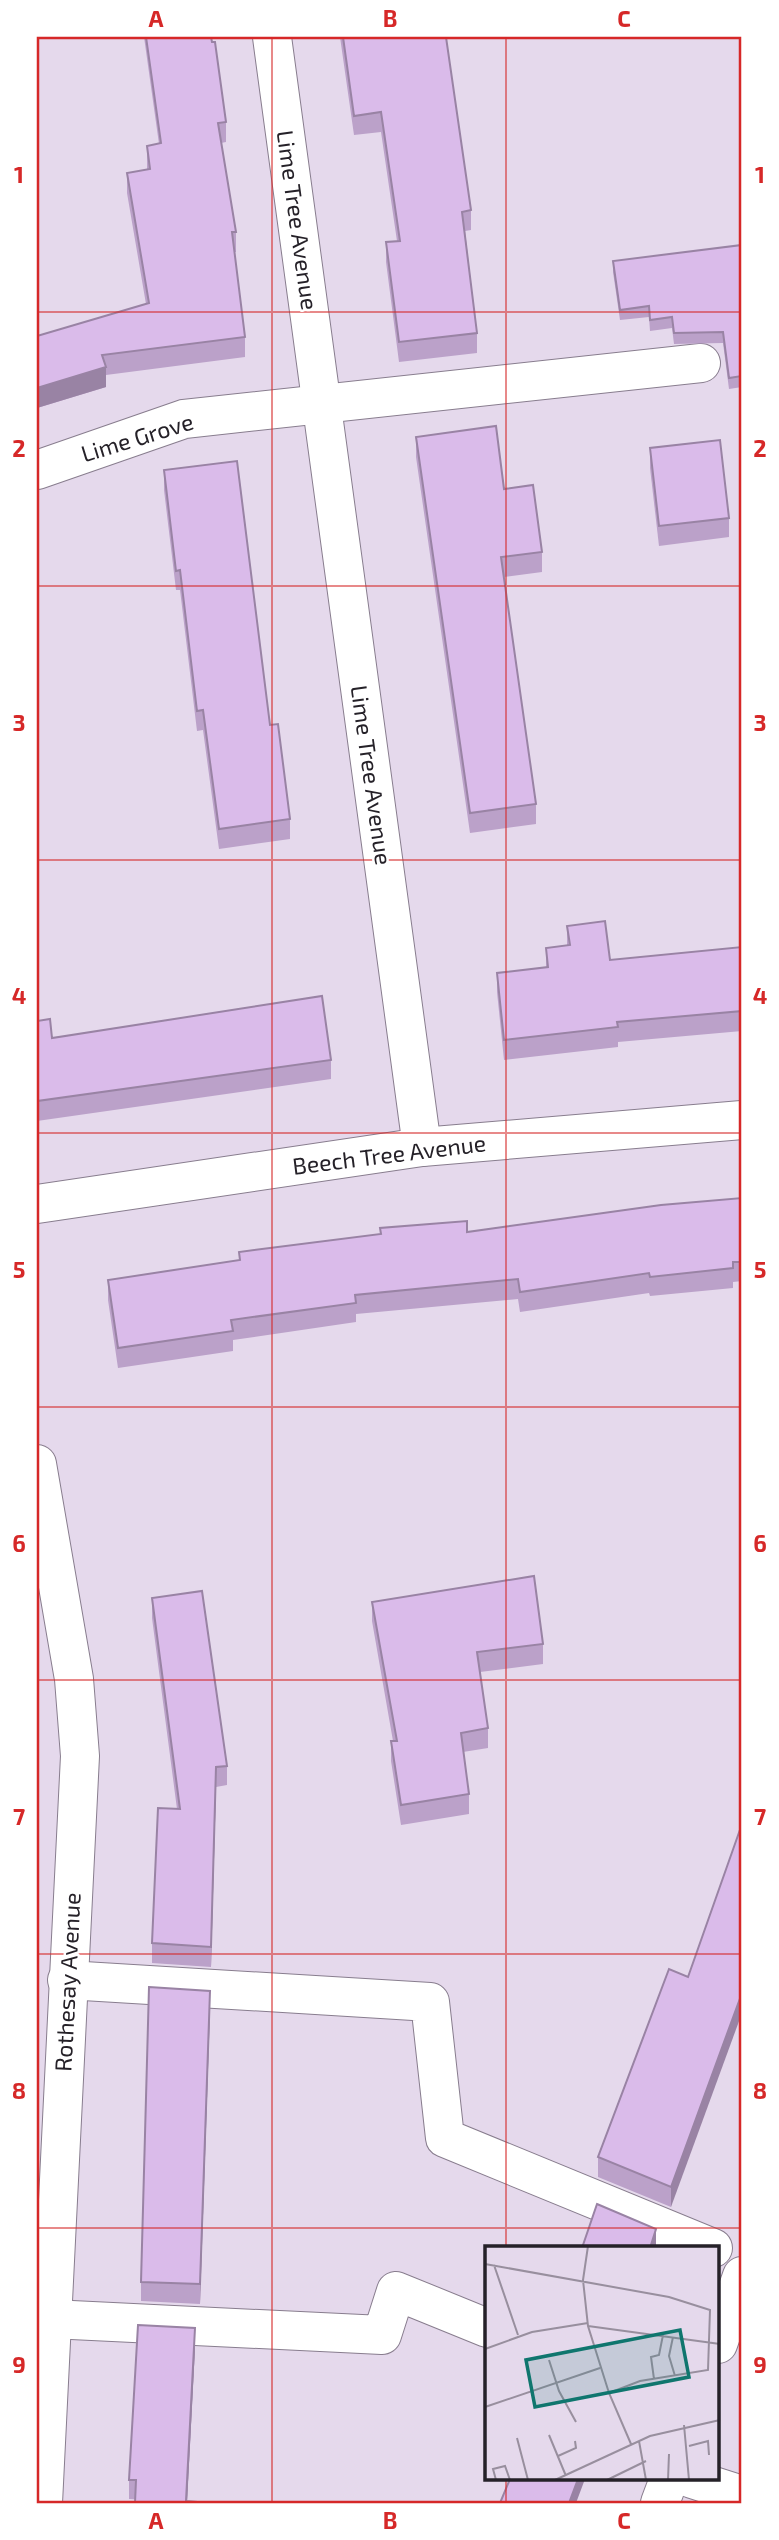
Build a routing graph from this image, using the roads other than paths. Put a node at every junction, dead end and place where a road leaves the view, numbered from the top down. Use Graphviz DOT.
graph roads {
  1 [pos="272,37"];
  2 [pos="701,363"];
  3 [pos="323,403"];
  4 [pos="37,470"];
  5 [pos="742,1121"];
  6 [pos="422,1147"];
  7 [pos="37,1204"];
  8 [pos="37,1464"];
  9 [pos="67,1980"];
  10 [pos="708,2246"];
  11 [pos="720,2251"];
  12 [pos="742,2260"];
  13 [pos="742,2276"];
  14 [pos="51,2319"];
  15 [pos="485,2327"];
  16 [pos="720,2338"];
  17 [pos="669,2480"];
  18 [pos="695,2480"];
  19 [pos="742,2495"];
  20 [pos="43,2503"];
  21 [pos="660,2503"];
  1 -- 3 [label="street, Lime Tree Avenue"];
  2 -- 3 [label="street"];
  3 -- 4 [label="street, Lime Grove"];
  3 -- 6 [label="street, Lime Tree Avenue"];
  5 -- 6 [label="street, Beech Tree Avenue"];
  6 -- 7 [label="street, Beech Tree Avenue"];
  8 -- 9 [label="street, Rothesay Avenue"];
  9 -- 10 [label="street"];
  9 -- 14 [label="street, Rothesay Avenue"];
  11 -- 12 [label="street"];
  13 -- 16 [label="street"];
  14 -- 15 [label="street"];
  14 -- 20 [label="street, Rothesay Avenue"];
  17 -- 21 [label="street"];
  18 -- 19 [label="street"];
}
